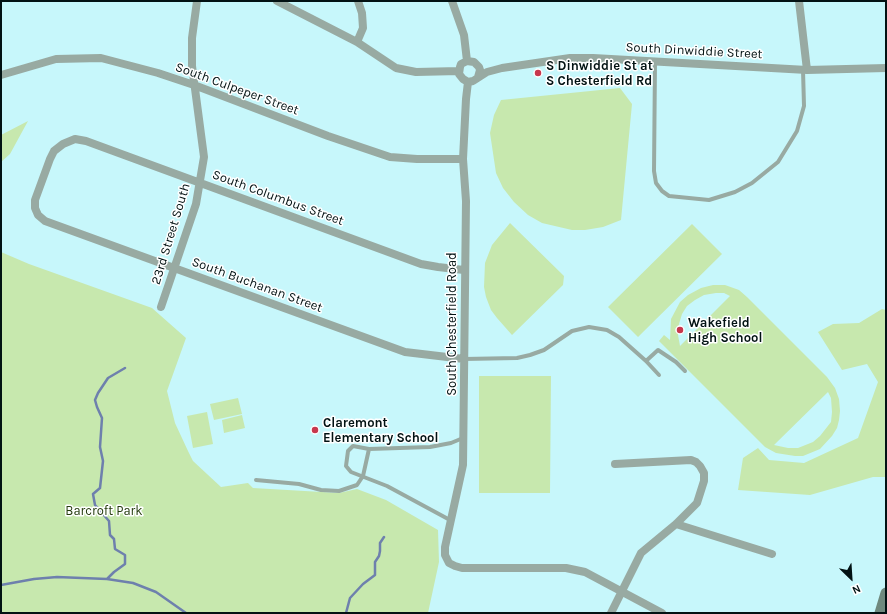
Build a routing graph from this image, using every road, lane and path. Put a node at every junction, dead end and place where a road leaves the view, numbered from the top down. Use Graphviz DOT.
graph roads {
  1 [pos="197,1"];
  2 [pos="277,1"];
  3 [pos="358,1"];
  4 [pos="452,1"];
  5 [pos="799,1"];
  6 [pos="357,42"];
  7 [pos="468,61"];
  8 [pos="655,61"];
  9 [pos="477,64"];
  10 [pos="502,68"];
  11 [pos="886,68"];
  12 [pos="459,70"];
  13 [pos="805,70"];
  14 [pos="1,75"];
  15 [pos="478,77"];
  16 [pos="468,82"];
  17 [pos="194,85"];
  18 [pos="463,158"];
  19 [pos="200,182"];
  20 [pos="46,221"];
  21 [pos="174,268"];
  22 [pos="464,270"];
  23 [pos="161,307"];
  24 [pos="464,359"];
  25 [pos="646,361"];
  26 [pos="685,371"];
  27 [pos="659,376"];
  28 [pos="464,438"];
  29 [pos="369,449"];
  30 [pos="615,464"];
  31 [pos="363,476"];
  32 [pos="256,480"];
  33 [pos="450,520"];
  34 [pos="676,524"];
  35 [pos="772,554"];
  36 [pos="622,591"];
  37 [pos="886,593"];
  38 [pos="611,613"];
  39 [pos="662,613"];
  40 [pos="880,613"];
  1 -- 17 [label="street, 23rd Street South"];
  2 -- 6 [label="street"];
  3 -- 6 [label="street"];
  4 -- 7 [label="street"];
  5 -- 13 [label="street"];
  6 -- 12 [label="street"];
  7 -- 9 [label="street"];
  7 -- 12 [label="street"];
  8 -- 10 [label="street, South Dinwiddie Street"];
  8 -- 13 [label="street, South Dinwiddie Street"];
  8 -- 13 [label="lane"];
  9 -- 10 [label="street, South Dinwiddie Street"];
  9 -- 15 [label="street"];
  10 -- 15 [label="street, South Dinwiddie Street"];
  11 -- 13 [label="street, South Dinwiddie Street"];
  12 -- 16 [label="street"];
  14 -- 17 [label="street, South Culpeper Street"];
  15 -- 16 [label="street"];
  16 -- 18 [label="street, South Chesterfield Road"];
  17 -- 18 [label="street, South Culpeper Street"];
  17 -- 19 [label="street, 23rd Street South"];
  18 -- 22 [label="street, South Chesterfield Road"];
  19 -- 20 [label="street, South Columbus Street"];
  19 -- 21 [label="street, 23rd Street South"];
  19 -- 22 [label="street, South Columbus Street"];
  20 -- 21 [label="street, South Buchanan Street"];
  21 -- 23 [label="street, 23rd Street South"];
  21 -- 24 [label="street, South Buchanan Street"];
  22 -- 24 [label="street, South Chesterfield Road"];
  24 -- 25 [label="lane"];
  24 -- 28 [label="street, South Chesterfield Road"];
  25 -- 26 [label="lane"];
  25 -- 27 [label="lane"];
  28 -- 29 [label="lane"];
  28 -- 33 [label="street, South Chesterfield Road"];
  29 -- 31 [label="lane"];
  29 -- 31 [label="lane"];
  30 -- 34 [label="street"];
  31 -- 32 [label="lane"];
  31 -- 33 [label="lane"];
  33 -- 36 [label="street, South Chesterfield Road"];
  34 -- 35 [label="street"];
  34 -- 36 [label="street"];
  36 -- 38 [label="street"];
  36 -- 39 [label="street"];
  37 -- 40 [label="main road"];
}
